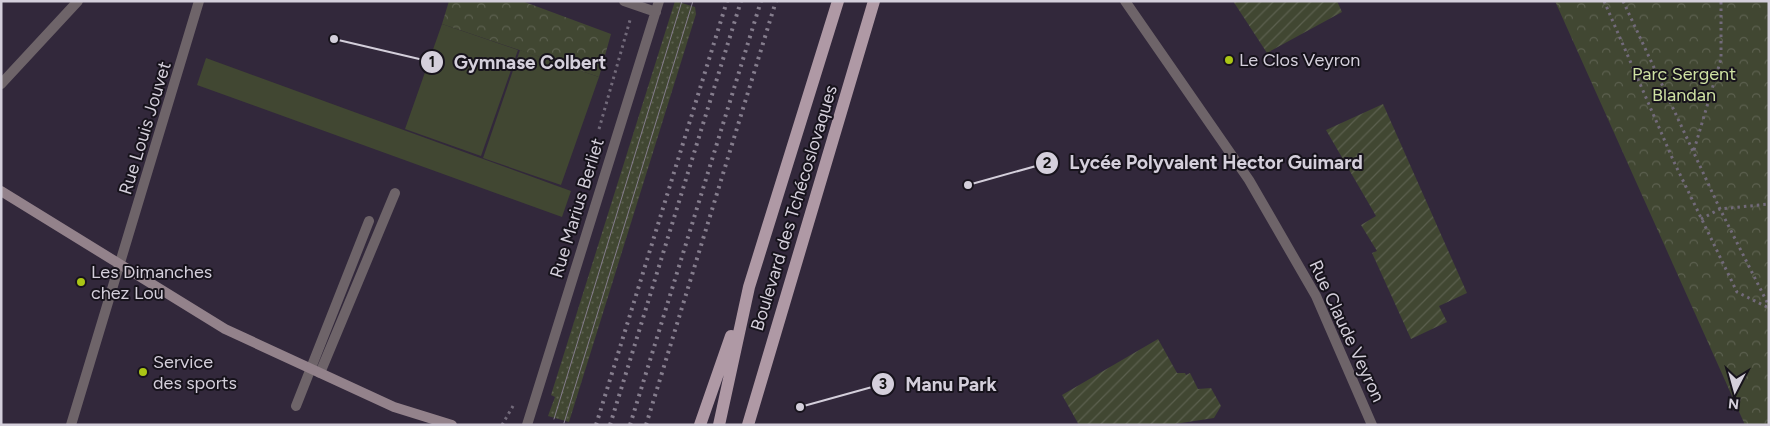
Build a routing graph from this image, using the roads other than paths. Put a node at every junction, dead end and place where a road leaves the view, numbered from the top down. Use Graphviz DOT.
graph roads {
  1 [pos="199,1"];
  2 [pos="624,1"];
  3 [pos="659,1"];
  4 [pos="838,1"];
  5 [pos="874,1"];
  6 [pos="1125,1"];
  7 [pos="76,2"];
  8 [pos="656,12"];
  9 [pos="1,84"];
  10 [pos="1,190"];
  11 [pos="395,193"];
  12 [pos="369,221"];
  13 [pos="121,263"];
  14 [pos="749,287"];
  15 [pos="316,372"];
  16 [pos="296,406"];
  17 [pos="434,422"];
  18 [pos="71,425"];
  19 [pos="452,425"];
  20 [pos="527,425"];
  21 [pos="700,425"];
  22 [pos="719,425"];
  23 [pos="748,425"];
  24 [pos="1372,425"];
  1 -- 13 [label="street, Rue Louis Jouvet"];
  2 -- 8 [label="street"];
  3 -- 8 [label="street, Rue Marius Berliet"];
  4 -- 14 [label="main road, Boulevard des Tchécoslovaques"];
  5 -- 23 [label="main road, Boulevard des Tchécoslovaques"];
  6 -- 24 [label="street, Rue Claude Veyron"];
  7 -- 9 [label="street"];
  8 -- 20 [label="street, Rue Marius Berliet"];
  10 -- 13 [label="main road"];
  11 -- 15 [label="street"];
  12 -- 15 [label="street"];
  13 -- 15 [label="main road"];
  13 -- 18 [label="street, Rue Louis Jouvet"];
  14 -- 21 [label="main road"];
  14 -- 22 [label="main road, Boulevard des Tchécoslovaques"];
  15 -- 16 [label="street"];
  15 -- 17 [label="main road"];
  17 -- 19 [label="main road"];
}
